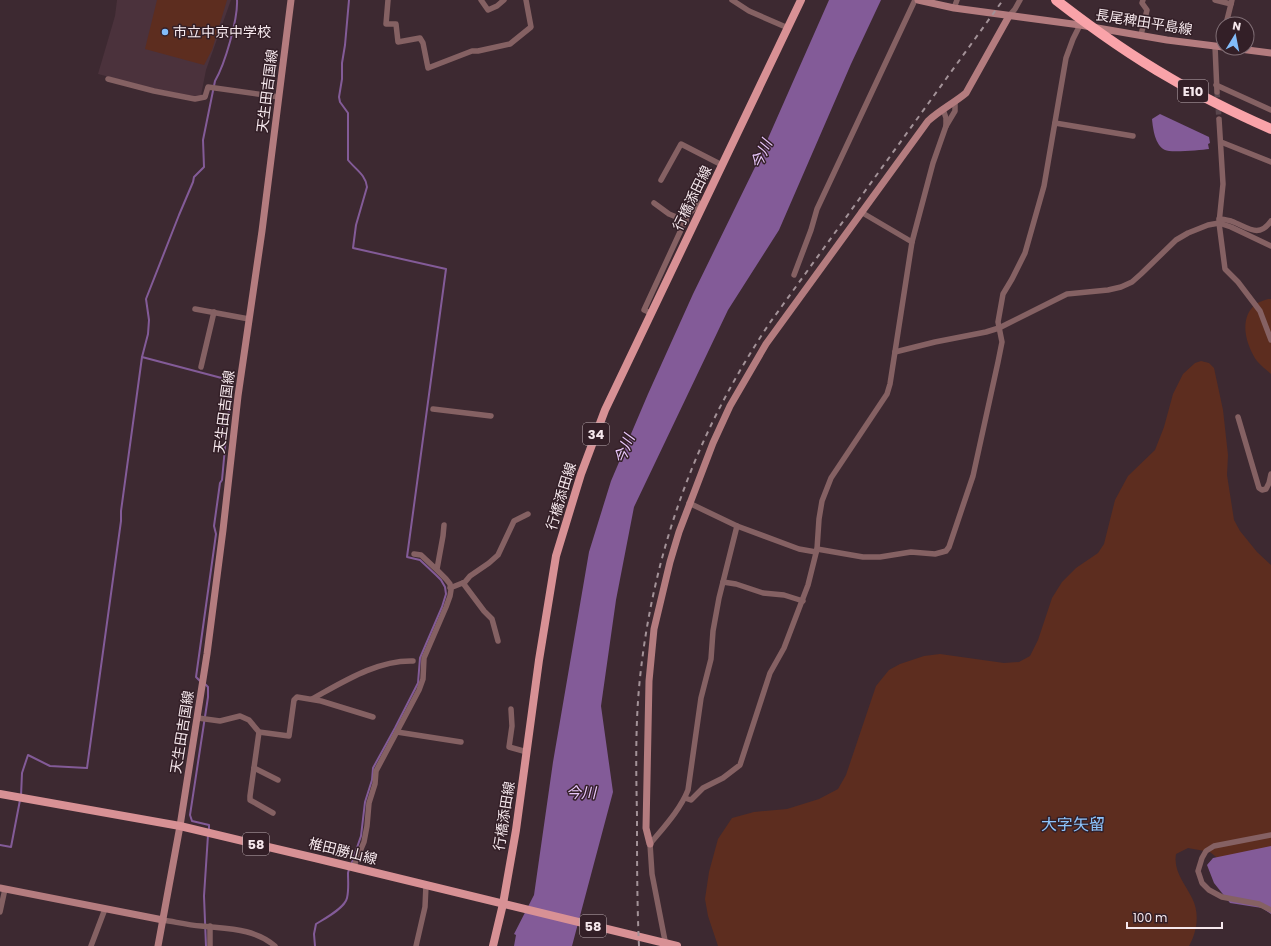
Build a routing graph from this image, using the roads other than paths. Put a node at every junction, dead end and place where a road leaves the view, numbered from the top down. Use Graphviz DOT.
graph roads {
  1 [pos="291,0"];
  2 [pos="388,0"];
  3 [pos="481,0"];
  4 [pos="504,0"];
  5 [pos="526,0"];
  6 [pos="732,0"];
  7 [pos="801,0"];
  8 [pos="917,0"];
  9 [pos="957,0"];
  10 [pos="1020,0"];
  11 [pos="1056,0"];
  12 [pos="1143,0"];
  13 [pos="1215,0"];
  14 [pos="1231,2"];
  15 [pos="954,8"];
  16 [pos="1009,16"];
  17 [pos="1228,16"];
  18 [pos="1080,25"];
  19 [pos="788,28"];
  20 [pos="1141,35"];
  21 [pos="1215,45"];
  22 [pos="1255,51"];
  23 [pos="1271,53"];
  24 [pos="1219,56"];
  25 [pos="108,79"];
  26 [pos="1216,85"];
  27 [pos="1217,92"];
  28 [pos="279,97"];
  29 [pos="955,102"];
  30 [pos="943,109"];
  31 [pos="1271,110"];
  32 [pos="1219,119"];
  33 [pos="1055,123"];
  34 [pos="946,126"];
  35 [pos="1271,129"];
  36 [pos="1133,136"];
  37 [pos="1221,142"];
  38 [pos="1271,162"];
  39 [pos="722,165"];
  40 [pos="660,180"];
  41 [pos="654,203"];
  42 [pos="703,205"];
  43 [pos="861,212"];
  44 [pos="686,221"];
  45 [pos="1219,221"];
  46 [pos="1271,221"];
  47 [pos="912,242"];
  48 [pos="1271,246"];
  49 [pos="794,275"];
  50 [pos="195,309"];
  51 [pos="214,312"];
  52 [pos="651,313"];
  53 [pos="249,319"];
  54 [pos="999,328"];
  55 [pos="1271,340"];
  56 [pos="895,352"];
  57 [pos="201,367"];
  58 [pos="433,409"];
  59 [pos="491,416"];
  60 [pos="1238,417"];
  61 [pos="1271,474"];
  62 [pos="689,504"];
  63 [pos="528,514"];
  64 [pos="444,525"];
  65 [pos="737,526"];
  66 [pos="817,551"];
  67 [pos="414,554"];
  68 [pos="437,569"];
  69 [pos="723,582"];
  70 [pos="463,583"];
  71 [pos="450,588"];
  72 [pos="803,601"];
  73 [pos="498,641"];
  74 [pos="413,661"];
  75 [pos="312,699"];
  76 [pos="511,709"];
  77 [pos="373,717"];
  78 [pos="198,718"];
  79 [pos="259,732"];
  80 [pos="397,732"];
  81 [pos="461,742"];
  82 [pos="526,752"];
  83 [pos="254,768"];
  84 [pos="278,780"];
  85 [pos="0,794"];
  86 [pos="685,798"];
  87 [pos="273,813"];
  88 [pos="180,826"];
  89 [pos="1271,835"];
  90 [pos="650,844"];
  91 [pos="353,868"];
  92 [pos="426,885"];
  93 [pos="2,889"];
  94 [pos="506,905"];
  95 [pos="105,909"];
  96 [pos="1271,910"];
  97 [pos="0,912"];
  98 [pos="164,920"];
  99 [pos="210,926"];
  100 [pos="90,946"];
  101 [pos="158,946"];
  102 [pos="210,946"];
  103 [pos="275,946"];
  104 [pos="416,946"];
  105 [pos="494,946"];
  106 [pos="666,946"];
  107 [pos="677,946"];
  1 -- 28 [label="street, 天生田吉国線"];
  2 -- 5 [label="street"];
  3 -- 4 [label="street"];
  6 -- 19 [label="street"];
  7 -- 19 [label="main road, 行橋添田線 / 34"];
  8 -- 15 [label="street, 長尾稗田平島線"];
  8 -- 49 [label="street"];
  9 -- 15 [label="street"];
  10 -- 16 [label="street"];
  11 -- 35 [label="highway, E10"];
  12 -- 20 [label="street"];
  13 -- 14 [label="street"];
  14 -- 17 [label="street"];
  15 -- 16 [label="street, 長尾稗田平島線"];
  16 -- 18 [label="street, 長尾稗田平島線"];
  16 -- 29 [label="street"];
  18 -- 20 [label="street, 長尾稗田平島線"];
  18 -- 33 [label="street"];
  19 -- 39 [label="main road, 行橋添田線 / 34"];
  20 -- 21 [label="street, 長尾稗田平島線"];
  22 -- 23 [label="street"];
  24 -- 26 [label="street"];
  25 -- 28 [label="street"];
  26 -- 27 [label="street"];
  26 -- 31 [label="street"];
  28 -- 53 [label="street, 天生田吉国線"];
  29 -- 30 [label="street"];
  29 -- 34 [label="street"];
  30 -- 34 [label="street"];
  30 -- 43 [label="street"];
  32 -- 37 [label="street"];
  33 -- 36 [label="street"];
  33 -- 54 [label="street"];
  34 -- 47 [label="street"];
  37 -- 38 [label="street"];
  37 -- 45 [label="street"];
  39 -- 40 [label="street"];
  39 -- 42 [label="main road, 行橋添田線 / 34"];
  41 -- 44 [label="street"];
  42 -- 44 [label="street"];
  42 -- 52 [label="main road, 行橋添田線 / 34"];
  43 -- 47 [label="street"];
  43 -- 62 [label="street"];
  44 -- 52 [label="street"];
  45 -- 46 [label="street"];
  45 -- 48 [label="street"];
  45 -- 54 [label="street"];
  45 -- 55 [label="street"];
  47 -- 56 [label="street"];
  50 -- 51 [label="street"];
  51 -- 53 [label="street"];
  51 -- 57 [label="street"];
  52 -- 82 [label="main road, 行橋添田線 / 34"];
  53 -- 78 [label="street, 天生田吉国線"];
  54 -- 56 [label="street"];
  54 -- 66 [label="street"];
  56 -- 66 [label="street"];
  58 -- 59 [label="street"];
  60 -- 61 [label="street"];
  62 -- 65 [label="street"];
  62 -- 90 [label="street"];
  63 -- 70 [label="street"];
  64 -- 68 [label="street"];
  65 -- 66 [label="street"];
  65 -- 69 [label="street"];
  66 -- 72 [label="street"];
  67 -- 68 [label="street"];
  68 -- 71 [label="street"];
  69 -- 72 [label="street"];
  69 -- 86 [label="street"];
  70 -- 71 [label="street"];
  70 -- 73 [label="street"];
  71 -- 80 [label="street"];
  72 -- 86 [label="street"];
  74 -- 75 [label="street"];
  75 -- 77 [label="street"];
  75 -- 79 [label="street"];
  76 -- 82 [label="street"];
  78 -- 79 [label="street"];
  78 -- 88 [label="street, 天生田吉国線"];
  79 -- 83 [label="street"];
  80 -- 81 [label="street"];
  80 -- 91 [label="street"];
  82 -- 94 [label="main road, 行橋添田線 / 34"];
  83 -- 84 [label="street"];
  83 -- 87 [label="street"];
  85 -- 88 [label="main road, 椎田勝山線 / 58"];
  86 -- 90 [label="street"];
  88 -- 91 [label="main road, 椎田勝山線 / 58"];
  88 -- 98 [label="street, 天生田吉国線"];
  89 -- 96 [label="street"];
  90 -- 106 [label="street"];
  91 -- 92 [label="main road, 椎田勝山線 / 58"];
  92 -- 94 [label="main road, 椎田勝山線 / 58"];
  92 -- 104 [label="street"];
  93 -- 95 [label="street"];
  93 -- 97 [label="street"];
  94 -- 105 [label="main road, 行橋添田線 / 34"];
  94 -- 107 [label="main road, 椎田勝山線 / 58"];
  95 -- 98 [label="street"];
  95 -- 100 [label="street"];
  98 -- 99 [label="street"];
  98 -- 101 [label="street, 天生田吉国線"];
  99 -- 102 [label="street"];
  99 -- 103 [label="street"];
}
